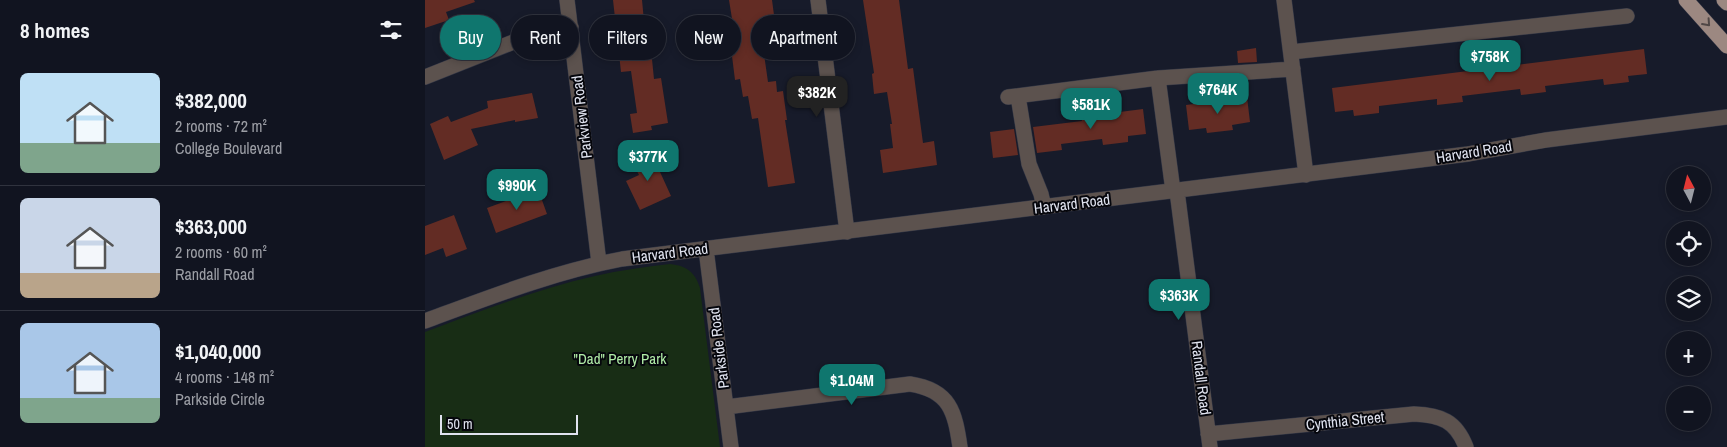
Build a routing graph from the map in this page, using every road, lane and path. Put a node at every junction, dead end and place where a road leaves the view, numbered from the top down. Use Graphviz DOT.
graph roads {
  1 [pos="567,0"];
  2 [pos="818,0"];
  3 [pos="1284,0"];
  4 [pos="1687,0"];
  5 [pos="1725,0"];
  6 [pos="1727,3"];
  7 [pos="569,15"];
  8 [pos="1627,16"];
  9 [pos="511,43"];
  10 [pos="1727,46"];
  11 [pos="1291,52"];
  12 [pos="575,60"];
  13 [pos="1293,69"];
  14 [pos="425,77"];
  15 [pos="1158,78"];
  16 [pos="1727,117"];
  17 [pos="1306,175"];
  18 [pos="1175,191"];
  19 [pos="1044,207"];
  20 [pos="847,232"];
  21 [pos="706,249"];
  22 [pos="599,264"];
  23 [pos="425,321"];
  24 [pos="726,406"];
  25 [pos="1209,441"];
  26 [pos="731,447"];
  27 [pos="960,447"];
  28 [pos="1467,447"];
  1 -- 7 [label="street, Parkview Road"];
  2 -- 20 [label="street"];
  3 -- 11 [label="street"];
  4 -- 10 [label="main road, one-way"];
  5 -- 6 [label="main road"];
  8 -- 11 [label="street"];
  9 -- 14 [label="street"];
  11 -- 13 [label="street"];
  12 -- 22 [label="street, Parkview Road"];
  13 -- 15 [label="street"];
  13 -- 17 [label="street"];
  15 -- 18 [label="street, Randall Road"];
  15 -- 19 [label="street"];
  16 -- 17 [label="street, Harvard Road"];
  17 -- 18 [label="street, Harvard Road"];
  18 -- 19 [label="street, Harvard Road"];
  18 -- 25 [label="street, Randall Road"];
  19 -- 20 [label="street, Harvard Road"];
  20 -- 21 [label="street, Harvard Road"];
  21 -- 22 [label="street, Harvard Road"];
  21 -- 24 [label="street, Parkside Road"];
  22 -- 23 [label="street, Harvard Road"];
  24 -- 26 [label="street, Parkside Road"];
  24 -- 27 [label="street"];
  25 -- 28 [label="street, Cynthia Street"];
}
